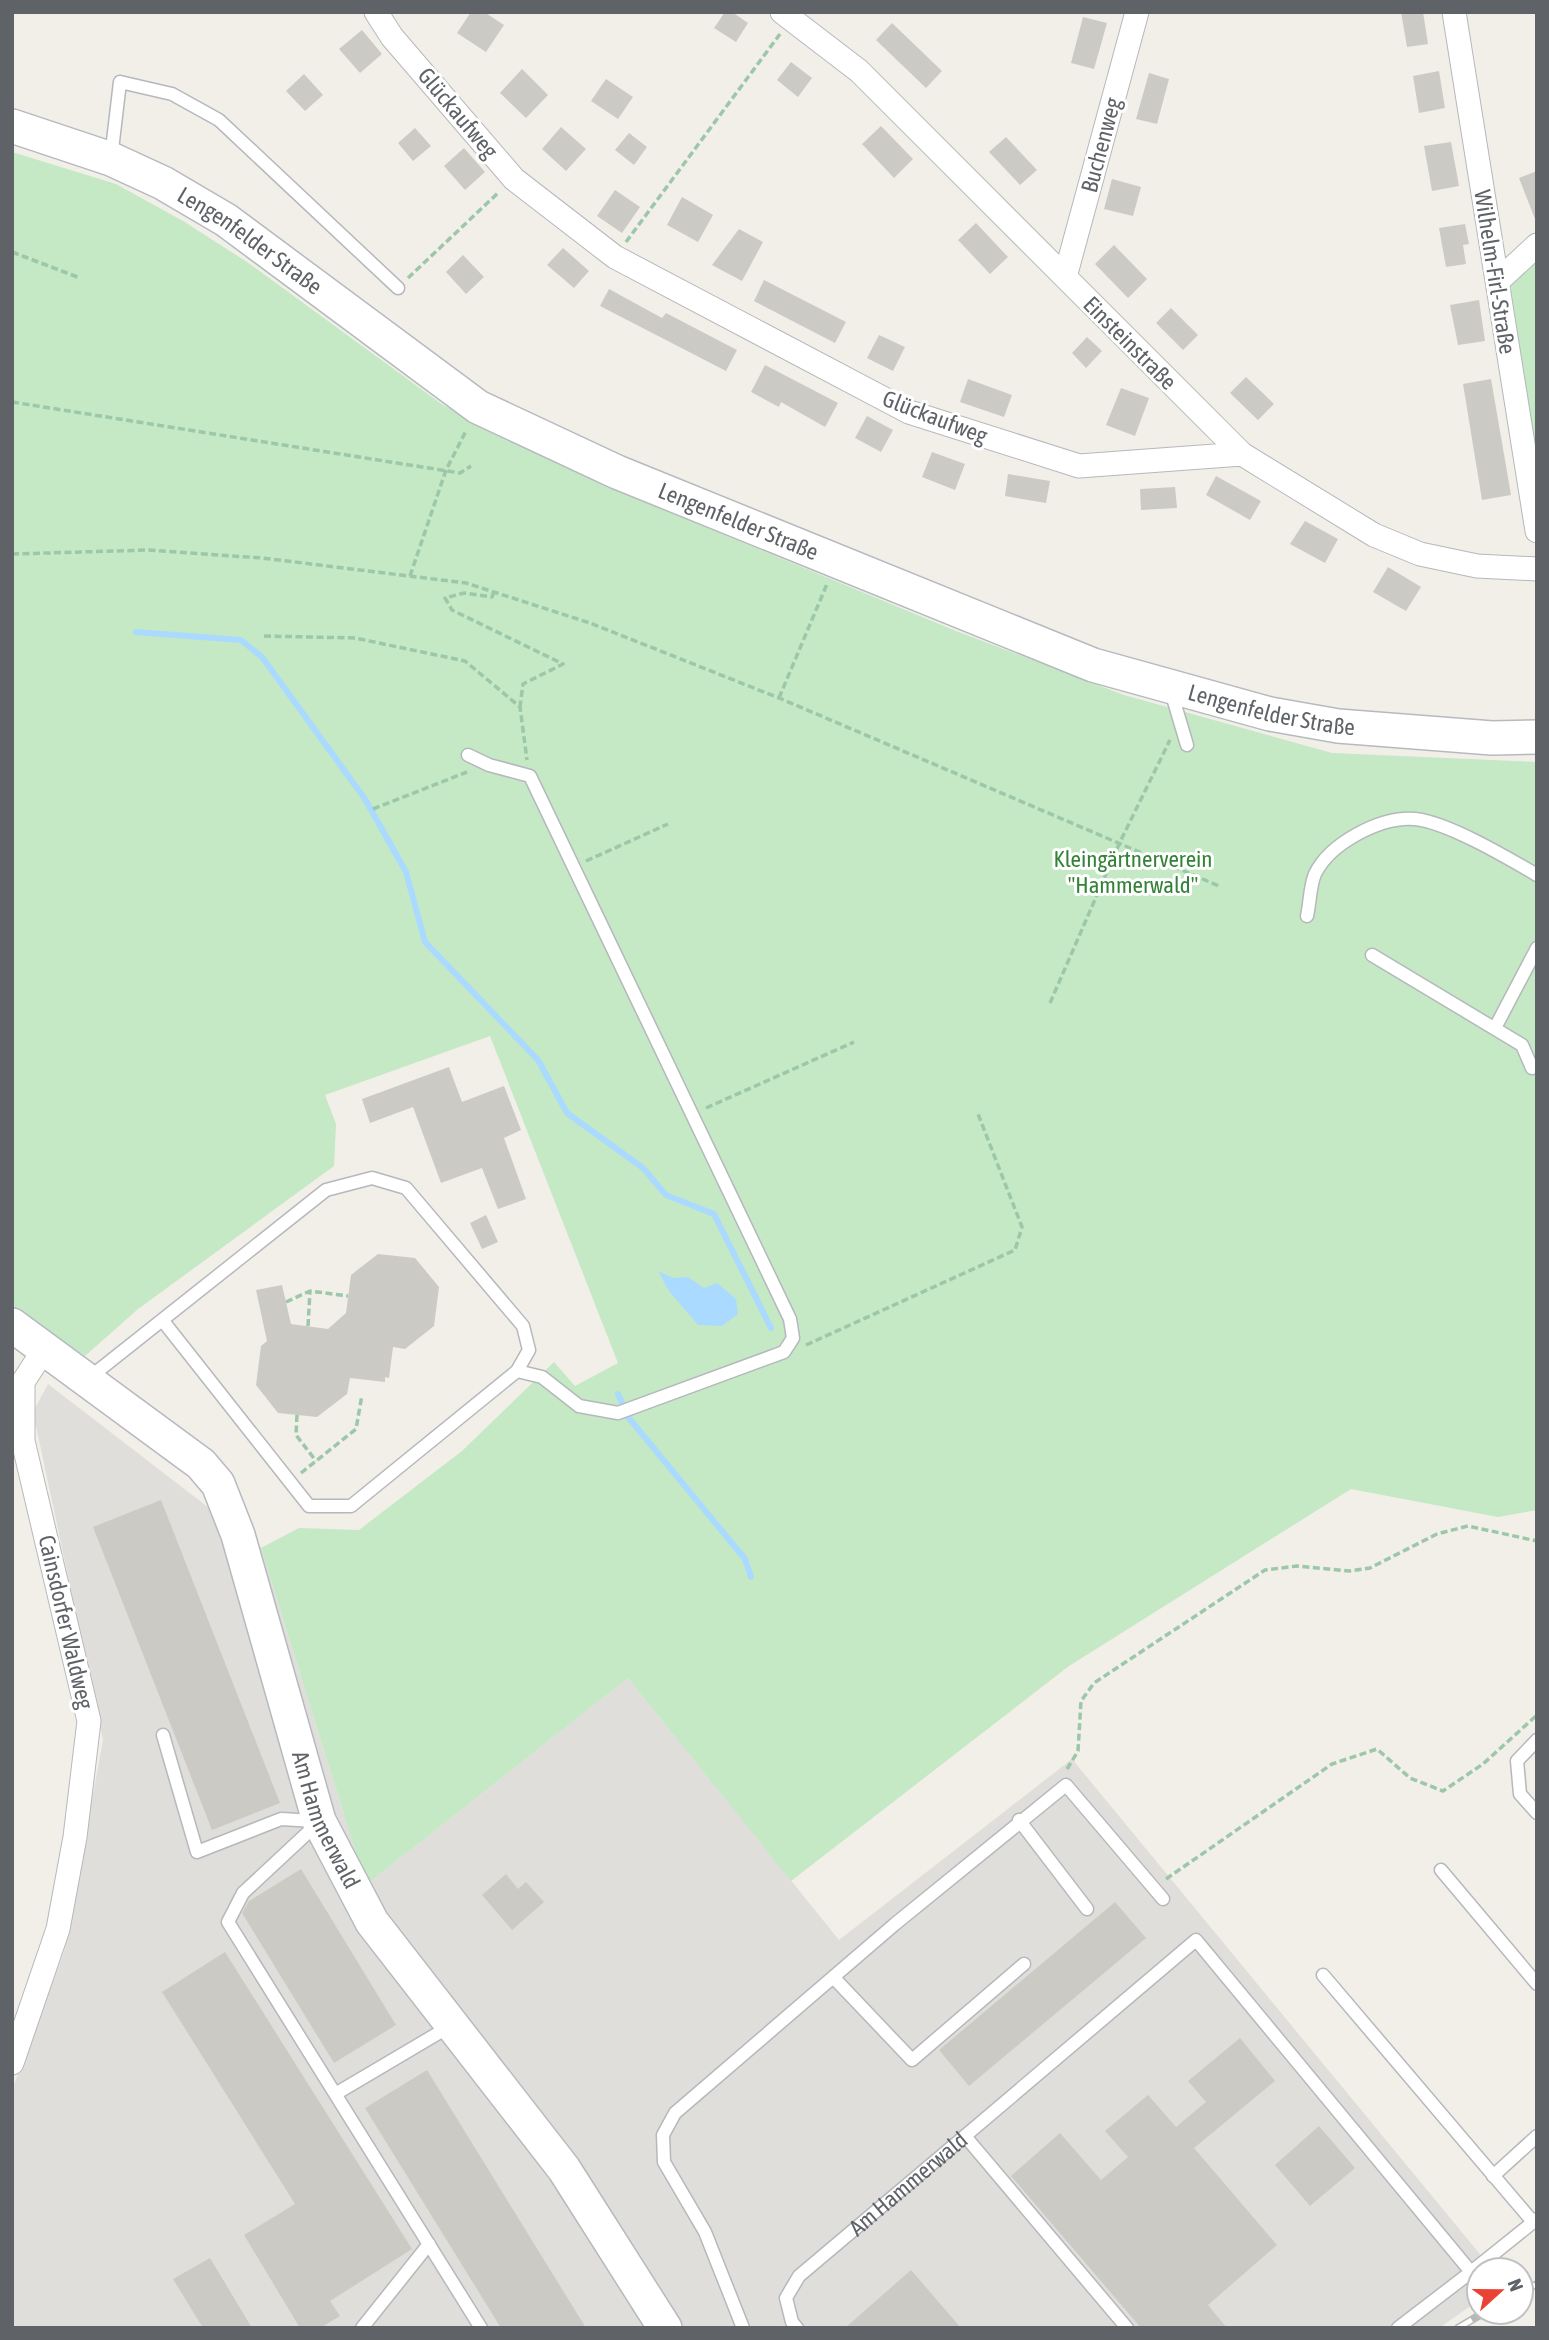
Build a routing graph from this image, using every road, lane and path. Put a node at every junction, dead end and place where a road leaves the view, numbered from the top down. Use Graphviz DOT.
graph roads {
  1 [pos="376,12"];
  2 [pos="1137,12"];
  3 [pos="1454,12"];
  4 [pos="787,15"];
  5 [pos="12,126"];
  6 [pos="111,159"];
  7 [pos="514,179"];
  8 [pos="1537,245"];
  9 [pos="12,252"];
  10 [pos="615,257"];
  11 [pos="1065,277"];
  12 [pos="80,278"];
  13 [pos="1498,281"];
  14 [pos="398,288"];
  15 [pos="12,402"];
  16 [pos="466,430"];
  17 [pos="1242,454"];
  18 [pos="471,466"];
  19 [pos="446,470"];
  20 [pos="1537,531"];
  21 [pos="12,555"];
  22 [pos="839,562"];
  23 [pos="1537,569"];
  24 [pos="410,576"];
  25 [pos="494,592"];
  26 [pos="264,636"];
  27 [pos="1170,688"];
  28 [pos="779,698"];
  29 [pos="520,707"];
  30 [pos="1178,723"];
  31 [pos="1537,737"];
  32 [pos="1187,745"];
  33 [pos="468,755"];
  34 [pos="489,765"];
  35 [pos="530,776"];
  36 [pos="373,809"];
  37 [pos="668,824"];
  38 [pos="1119,842"];
  39 [pos="575,867"];
  40 [pos="1537,875"];
  41 [pos="1219,886"];
  42 [pos="1307,916"];
  43 [pos="1537,948"];
  44 [pos="1372,955"];
  45 [pos="1050,1003"];
  46 [pos="1495,1028"];
  47 [pos="854,1042"];
  48 [pos="1532,1068"];
  49 [pos="978,1114"];
  50 [pos="692,1116"];
  51 [pos="310,1291"];
  52 [pos="348,1296"];
  53 [pos="286,1302"];
  54 [pos="163,1321"];
  55 [pos="12,1325"];
  56 [pos="308,1326"];
  57 [pos="45,1348"];
  58 [pos="784,1352"];
  59 [pos="517,1371"];
  60 [pos="89,1379"];
  61 [pos="362,1395"];
  62 [pos="297,1415"];
  63 [pos="316,1461"];
  64 [pos="289,1483"];
  65 [pos="1537,1541"];
  66 [pos="1537,1715"];
  67 [pos="163,1735"];
  68 [pos="1537,1740"];
  69 [pos="1066,1785"];
  70 [pos="1537,1813"];
  71 [pos="1019,1820"];
  72 [pos="319,1821"];
  73 [pos="1441,1870"];
  74 [pos="1153,1888"];
  75 [pos="1163,1899"];
  76 [pos="1087,1909"];
  77 [pos="1024,1964"];
  78 [pos="1323,1975"];
  79 [pos="834,1978"];
  80 [pos="1537,1984"];
  81 [pos="452,2025"];
  82 [pos="12,2063"];
  83 [pos="337,2093"];
  84 [pos="965,2136"];
  85 [pos="1537,2136"];
  86 [pos="1493,2176"];
  87 [pos="1535,2221"];
  88 [pos="429,2244"];
  89 [pos="1491,2256"];
  90 [pos="1465,2265"];
  91 [pos="1465,2277"];
  92 [pos="362,2328"];
  93 [pos="481,2328"];
  94 [pos="665,2328"];
  95 [pos="743,2328"];
  96 [pos="797,2328"];
  97 [pos="1127,2328"];
  98 [pos="1398,2328"];
  1 -- 7 [label="street, Glückaufweg"];
  2 -- 11 [label="street, Buchenweg"];
  3 -- 13 [label="street, Wilhelm-Firl-Straße"];
  4 -- 10 [label="path"];
  4 -- 11 [label="street, Einsteinstraße"];
  5 -- 6 [label="main road, Lengenfelder Straße"];
  6 -- 14 [label="lane"];
  6 -- 22 [label="main road, Lengenfelder Straße"];
  7 -- 10 [label="street, Glückaufweg"];
  7 -- 14 [label="path"];
  8 -- 13 [label="street"];
  9 -- 12 [label="path"];
  10 -- 17 [label="street, Glückaufweg"];
  11 -- 17 [label="street, Einsteinstraße"];
  13 -- 20 [label="street, Wilhelm-Firl-Straße"];
  15 -- 19 [label="path"];
  16 -- 19 [label="path"];
  17 -- 23 [label="street, Einsteinstraße"];
  18 -- 19 [label="path"];
  19 -- 24 [label="path"];
  21 -- 24 [label="path"];
  22 -- 27 [label="main road, Lengenfelder Straße"];
  22 -- 28 [label="path"];
  24 -- 25 [label="path"];
  25 -- 28 [label="path"];
  25 -- 29 [label="path"];
  26 -- 29 [label="path"];
  27 -- 30 [label="lane"];
  27 -- 31 [label="main road, Lengenfelder Straße"];
  28 -- 38 [label="path"];
  29 -- 35 [label="path"];
  30 -- 32 [label="lane"];
  30 -- 38 [label="path"];
  33 -- 34 [label="lane"];
  34 -- 35 [label="lane"];
  34 -- 36 [label="path"];
  35 -- 39 [label="lane"];
  37 -- 39 [label="path"];
  38 -- 41 [label="path"];
  38 -- 45 [label="path"];
  39 -- 50 [label="lane"];
  40 -- 42 [label="lane"];
  43 -- 46 [label="lane"];
  44 -- 46 [label="lane"];
  46 -- 48 [label="lane"];
  47 -- 50 [label="path"];
  49 -- 58 [label="path"];
  50 -- 58 [label="lane"];
  51 -- 52 [label="path"];
  51 -- 53 [label="path"];
  51 -- 56 [label="path"];
  54 -- 59 [label="lane"];
  54 -- 60 [label="lane"];
  54 -- 64 [label="lane"];
  55 -- 57 [label="main road, Am Hammerwald"];
  57 -- 60 [label="main road, Am Hammerwald"];
  57 -- 82 [label="street, Cainsdorfer Waldweg"];
  58 -- 59 [label="lane"];
  59 -- 64 [label="lane"];
  60 -- 72 [label="main road, Am Hammerwald"];
  61 -- 63 [label="path"];
  62 -- 63 [label="path"];
  63 -- 64 [label="path"];
  65 -- 69 [label="path"];
  66 -- 74 [label="path"];
  67 -- 72 [label="lane"];
  68 -- 70 [label="lane"];
  69 -- 71 [label="lane"];
  69 -- 74 [label="lane"];
  71 -- 76 [label="lane"];
  71 -- 79 [label="lane"];
  72 -- 81 [label="main road, Am Hammerwald"];
  72 -- 83 [label="lane"];
  73 -- 80 [label="lane"];
  74 -- 75 [label="lane"];
  77 -- 79 [label="lane"];
  78 -- 86 [label="lane"];
  79 -- 95 [label="lane"];
  81 -- 83 [label="lane"];
  81 -- 94 [label="main road, Am Hammerwald"];
  83 -- 88 [label="lane"];
  84 -- 90 [label="lane"];
  84 -- 96 [label="lane, Am Hammerwald"];
  84 -- 97 [label="lane, Am Hammerwald"];
  85 -- 86 [label="lane"];
  86 -- 87 [label="lane"];
  87 -- 89 [label="lane"];
  88 -- 92 [label="lane"];
  88 -- 93 [label="lane"];
  91 -- 98 [label="lane"];
}
